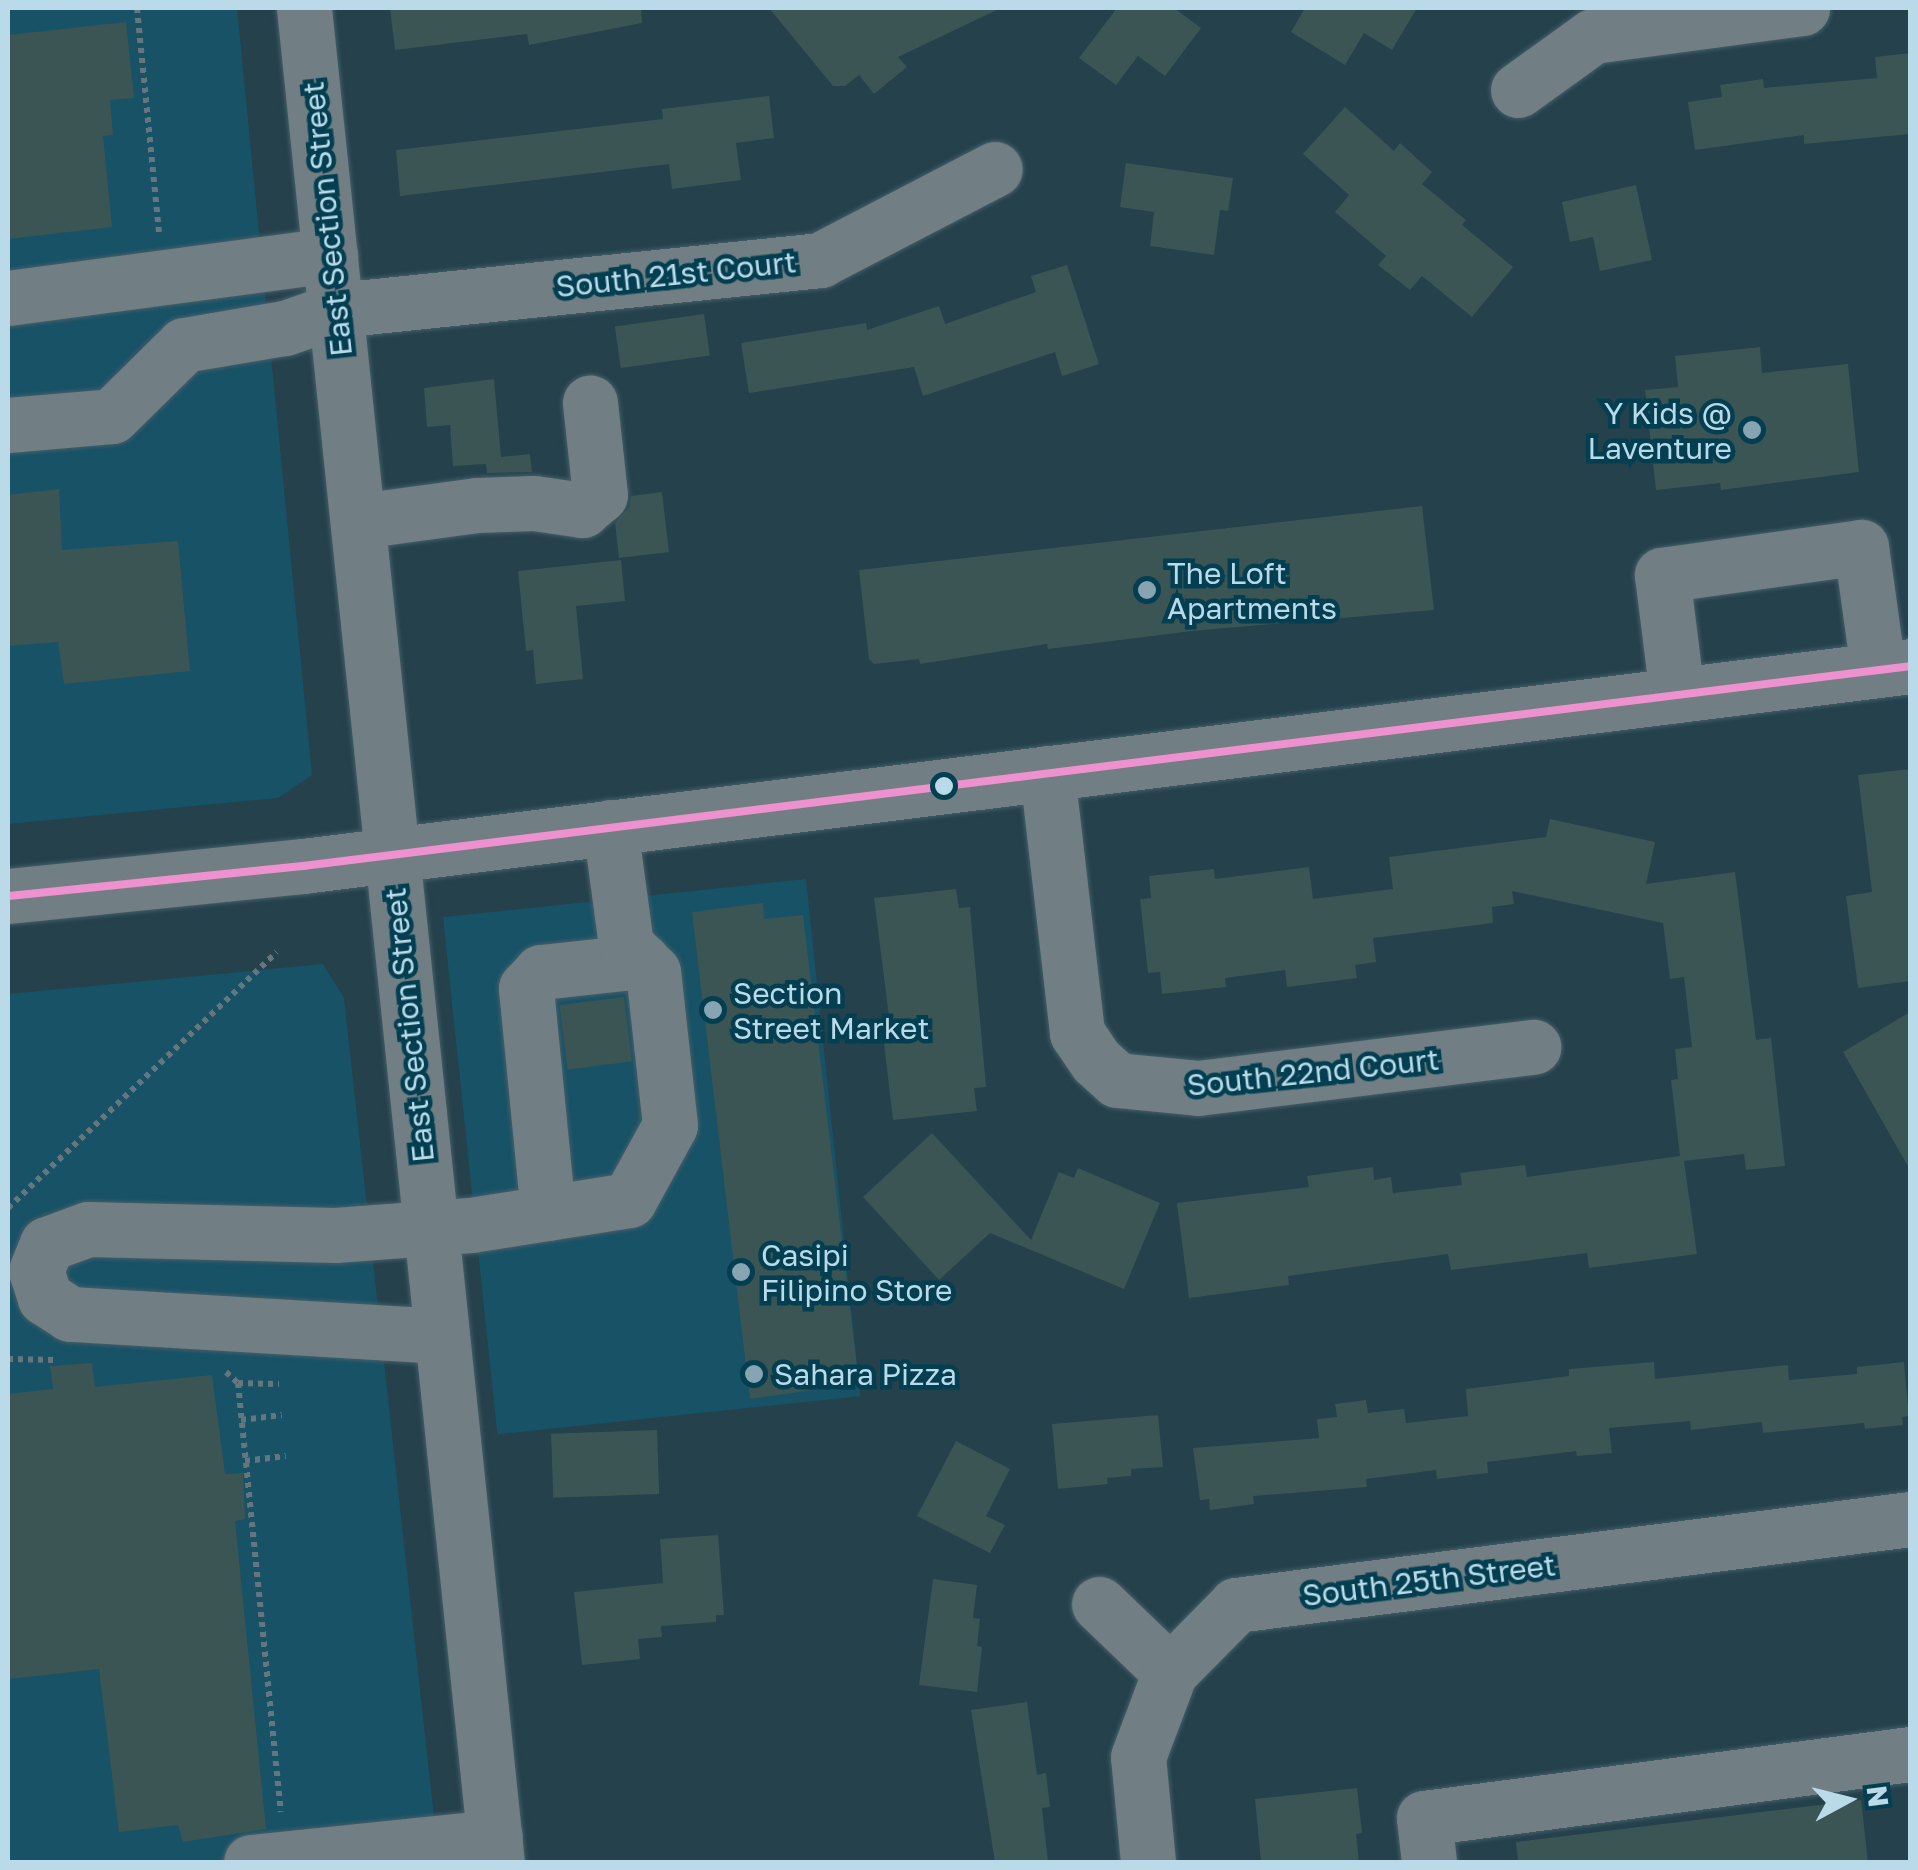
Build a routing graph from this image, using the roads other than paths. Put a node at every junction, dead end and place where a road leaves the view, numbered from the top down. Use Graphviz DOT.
graph roads {
  1 [pos="304,8"];
  2 [pos="1802,8"];
  3 [pos="1518,90"];
  4 [pos="995,170"];
  5 [pos="330,256"];
  6 [pos="8,298"];
  7 [pos="337,310"];
  8 [pos="590,403"];
  9 [pos="8,426"];
  10 [pos="359,520"];
  11 [pos="1894,668"];
  12 [pos="1677,695"];
  13 [pos="1046,773"];
  14 [pos="610,828"];
  15 [pos="392,855"];
  16 [pos="8,896"];
  17 [pos="642,961"];
  18 [pos="1534,1047"];
  19 [pos="548,1213"];
  20 [pos="432,1230"];
  21 [pos="442,1336"];
  22 [pos="1910,1519"];
  23 [pos="1099,1604"];
  24 [pos="1170,1672"];
  25 [pos="1910,1754"];
  26 [pos="496,1850"];
  27 [pos="269,1860"];
  28 [pos="1148,1862"];
  29 [pos="1429,1862"];
  1 -- 5 [label="street, East Section Street"];
  2 -- 3 [label="street"];
  4 -- 7 [label="street, South 21st Court"];
  5 -- 6 [label="street"];
  5 -- 7 [label="street, East Section Street"];
  7 -- 9 [label="street, South 21st Court"];
  7 -- 10 [label="street, East Section Street"];
  8 -- 10 [label="street"];
  10 -- 15 [label="street, East Section Street"];
  11 -- 12 [label="street"];
  11 -- 12 [label="street"];
  12 -- 13 [label="street"];
  13 -- 14 [label="street"];
  13 -- 18 [label="street, South 22nd Court"];
  14 -- 15 [label="street"];
  14 -- 17 [label="street"];
  15 -- 16 [label="street"];
  15 -- 20 [label="street, East Section Street"];
  17 -- 19 [label="street"];
  17 -- 19 [label="street"];
  19 -- 20 [label="street"];
  20 -- 21 [label="street, East Section Street"];
  20 -- 21 [label="street"];
  21 -- 26 [label="street, East Section Street"];
  22 -- 24 [label="street, South 25th Street"];
  23 -- 24 [label="street"];
  24 -- 28 [label="street, South 25th Street"];
  25 -- 29 [label="street"];
  26 -- 27 [label="street"];
}
